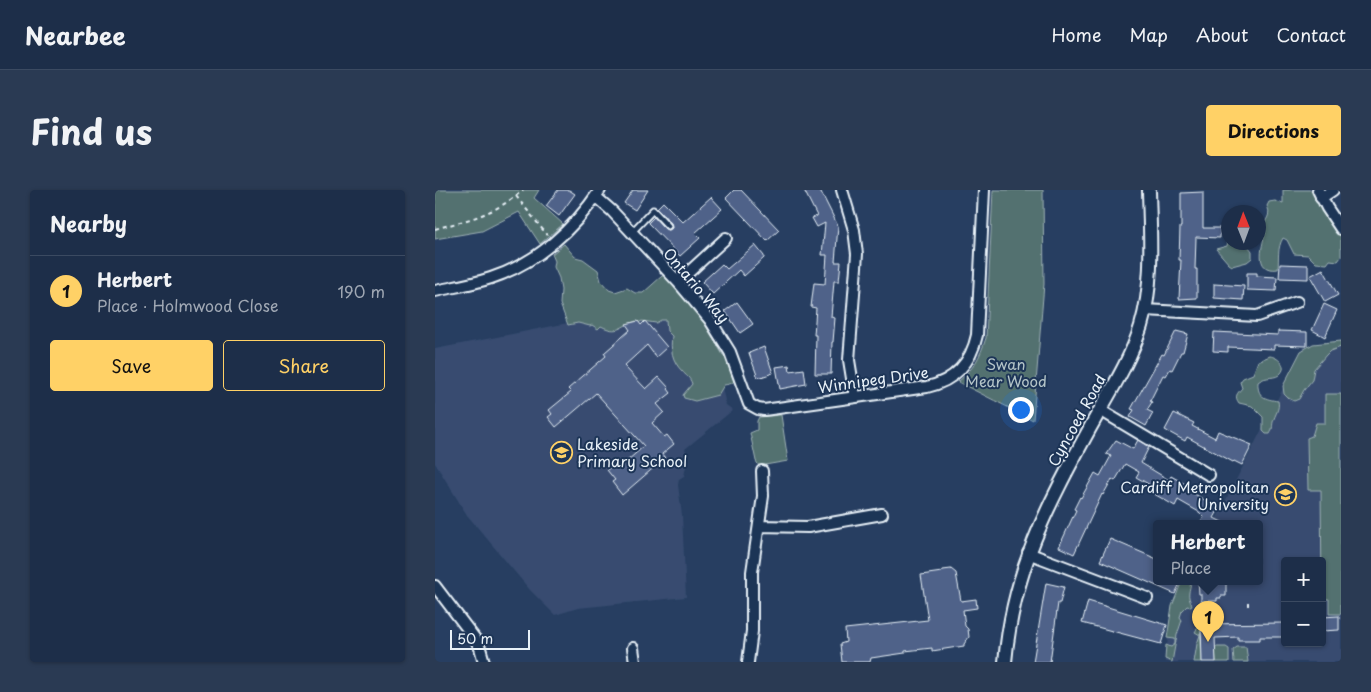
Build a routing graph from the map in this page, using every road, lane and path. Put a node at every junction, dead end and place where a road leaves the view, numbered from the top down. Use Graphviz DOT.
graph roads {
  1 [pos="523,190"];
  2 [pos="842,190"];
  3 [pos="984,190"];
  4 [pos="1149,190"];
  5 [pos="1333,190"];
  6 [pos="598,193"];
  7 [pos="1319,194"];
  8 [pos="516,196"];
  9 [pos="668,226"];
  10 [pos="435,229"];
  11 [pos="1341,229"];
  12 [pos="631,232"];
  13 [pos="548,237"];
  14 [pos="726,238"];
  15 [pos="678,282"];
  16 [pos="435,291"];
  17 [pos="1297,302"];
  18 [pos="1145,310"];
  19 [pos="855,397"];
  20 [pos="753,407"];
  21 [pos="1100,410"];
  22 [pos="762,471"];
  23 [pos="1209,475"];
  24 [pos="882,514"];
  25 [pos="759,526"];
  26 [pos="1028,553"];
  27 [pos="435,586"];
  28 [pos="1147,598"];
  29 [pos="633,648"];
  30 [pos="483,662"];
  31 [pos="635,662"];
  32 [pos="748,662"];
  33 [pos="1005,662"];
  1 -- 8 [label="path"];
  2 -- 19 [label="street"];
  3 -- 19 [label="street, Winnipeg Drive"];
  4 -- 18 [label="street, Cyncoed Road"];
  5 -- 7 [label="street"];
  6 -- 12 [label="street, Ontario Way"];
  6 -- 16 [label="street"];
  7 -- 11 [label="street"];
  8 -- 10 [label="path"];
  8 -- 13 [label="path"];
  9 -- 12 [label="lane"];
  12 -- 15 [label="street, Ontario Way"];
  14 -- 15 [label="street"];
  15 -- 20 [label="street, Ontario Way"];
  17 -- 18 [label="street"];
  18 -- 21 [label="street, Cyncoed Road"];
  19 -- 20 [label="street, Winnipeg Drive"];
  21 -- 23 [label="street"];
  21 -- 26 [label="street, Cyncoed Road"];
  22 -- 25 [label="street"];
  24 -- 25 [label="street"];
  25 -- 32 [label="street"];
  26 -- 28 [label="street"];
  26 -- 33 [label="street, Cyncoed Road"];
  27 -- 30 [label="street"];
  29 -- 31 [label="street"];
}
